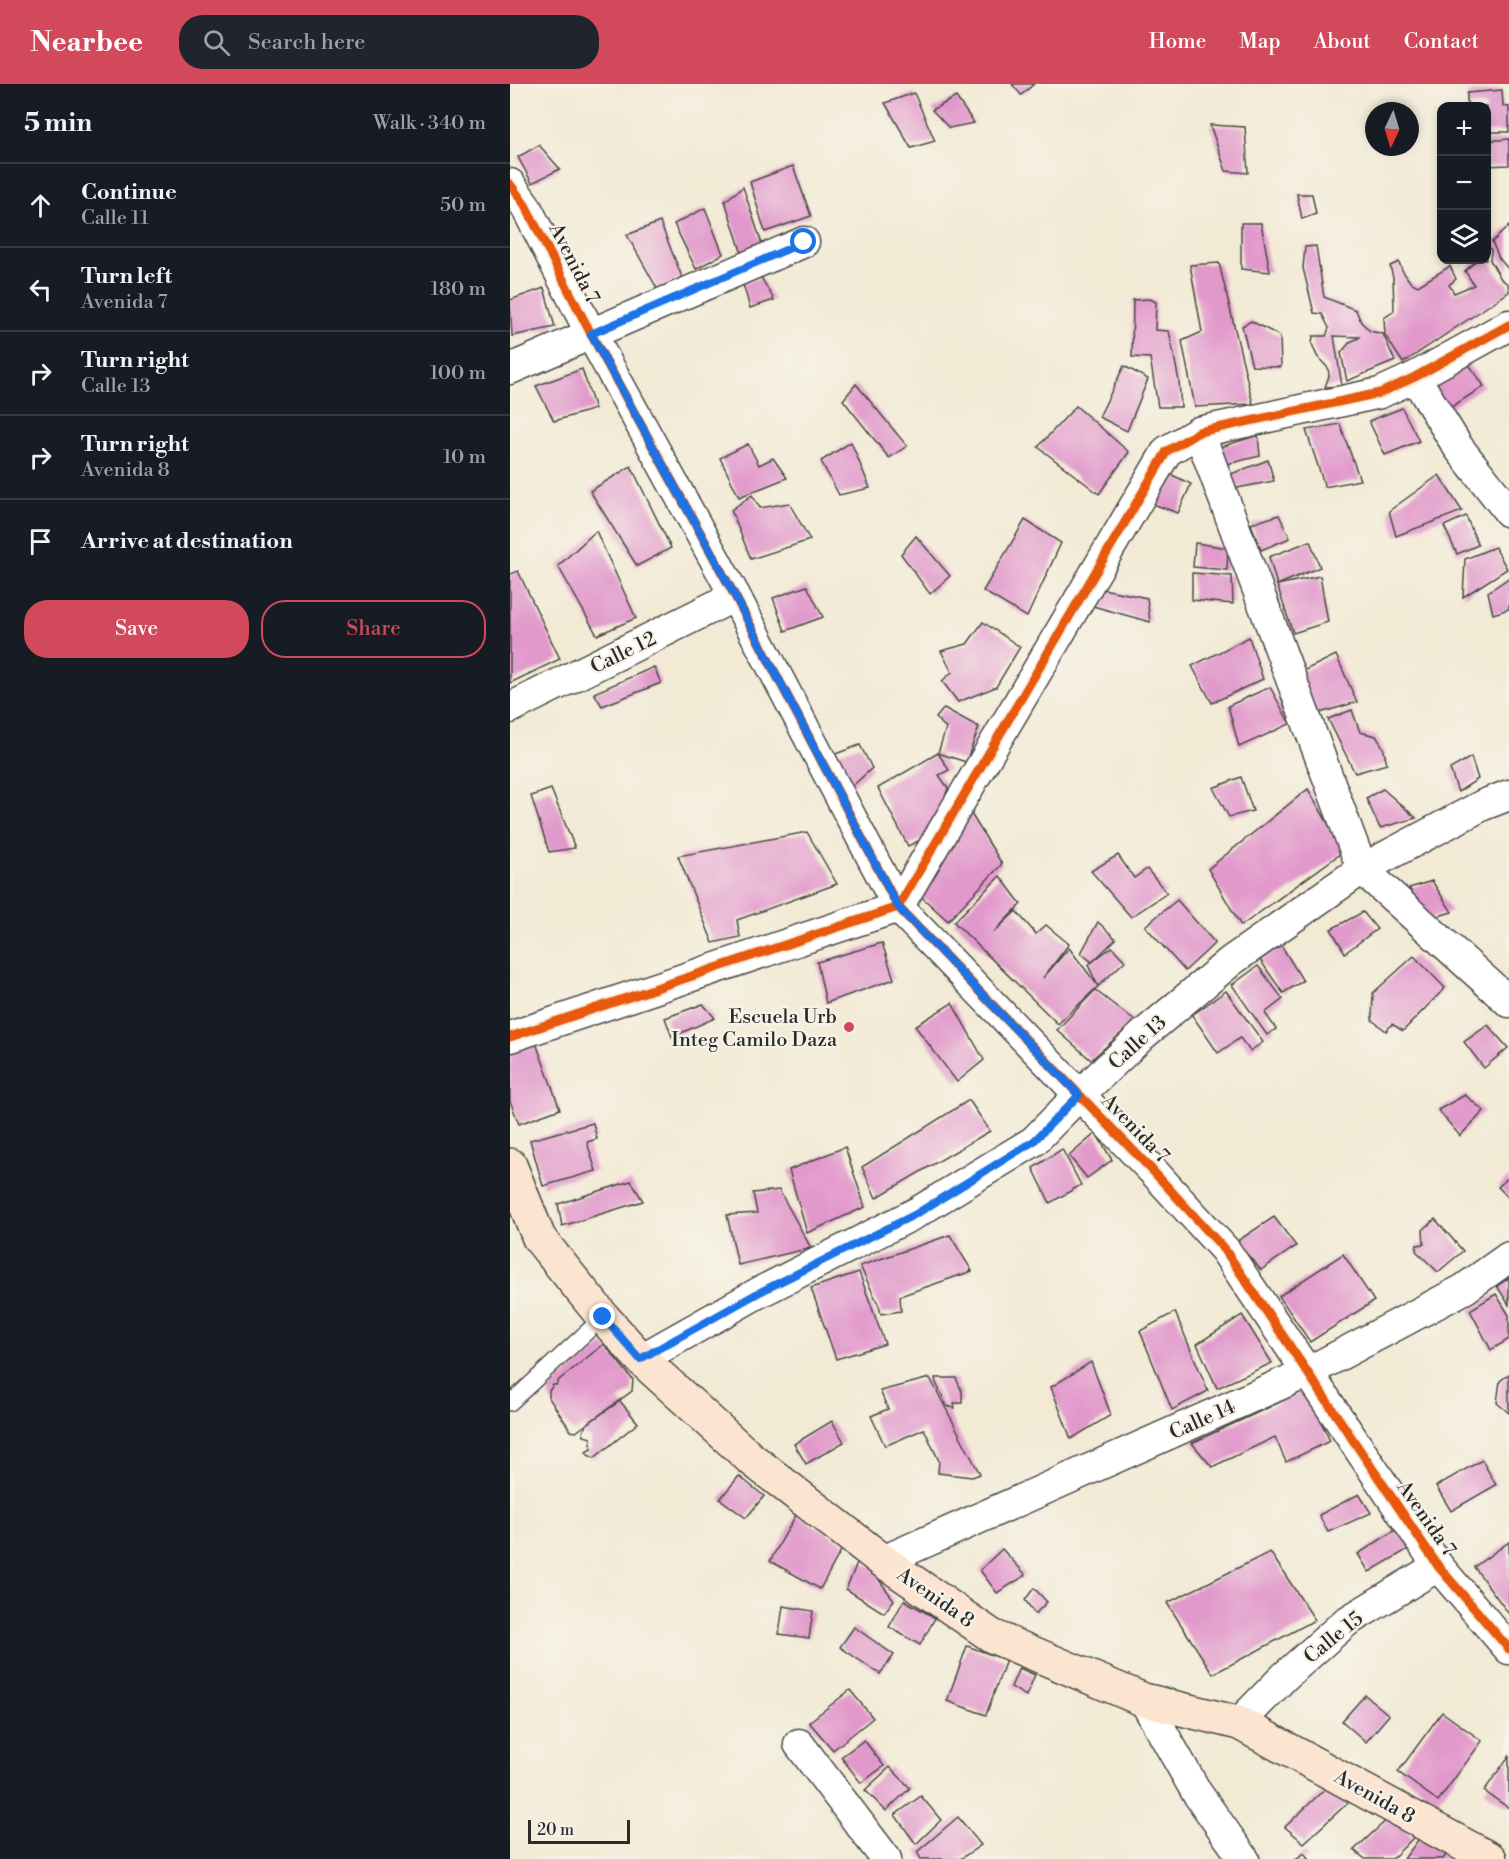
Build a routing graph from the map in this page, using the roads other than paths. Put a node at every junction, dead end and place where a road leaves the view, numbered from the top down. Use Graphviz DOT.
graph roads {
  1 [pos="510,184"];
  2 [pos="804,242"];
  3 [pos="1509,325"];
  4 [pos="591,334"];
  5 [pos="510,369"];
  6 [pos="1415,377"];
  7 [pos="1199,432"];
  8 [pos="1509,512"];
  9 [pos="735,596"];
  10 [pos="510,708"];
  11 [pos="1509,795"];
  12 [pos="1362,869"];
  13 [pos="898,907"];
  14 [pos="1509,1002"];
  15 [pos="510,1036"];
  16 [pos="1079,1095"];
  17 [pos="510,1164"];
  18 [pos="1509,1257"];
  19 [pos="603,1317"];
  20 [pos="640,1359"];
  21 [pos="1308,1372"];
  22 [pos="510,1403"];
  23 [pos="883,1561"];
  24 [pos="1437,1566"];
  25 [pos="1509,1649"];
  26 [pos="1144,1700"];
  27 [pos="1239,1723"];
  28 [pos="799,1744"];
  29 [pos="886,1859"];
  30 [pos="1244,1859"];
  31 [pos="1490,1859"];
  1 -- 4 [label="street, Avenida 7"];
  2 -- 4 [label="street"];
  3 -- 6 [label="street"];
  4 -- 5 [label="street"];
  4 -- 9 [label="street, Avenida 7"];
  6 -- 7 [label="street"];
  6 -- 8 [label="street"];
  7 -- 12 [label="street"];
  7 -- 13 [label="street"];
  9 -- 10 [label="street, Calle 12"];
  9 -- 13 [label="street, Avenida 7"];
  11 -- 12 [label="street, Calle 13"];
  12 -- 14 [label="street"];
  12 -- 16 [label="street, Calle 13"];
  13 -- 15 [label="street"];
  13 -- 16 [label="street, Avenida 7"];
  16 -- 20 [label="street, Calle 13"];
  16 -- 21 [label="street, Avenida 7"];
  17 -- 19 [label="street, Avenida 8"];
  18 -- 21 [label="street, Calle 14"];
  19 -- 20 [label="street, Avenida 8"];
  19 -- 22 [label="lane"];
  20 -- 23 [label="street, Avenida 8"];
  21 -- 23 [label="street, Calle 14"];
  21 -- 24 [label="street, Avenida 7"];
  23 -- 26 [label="street, Avenida 8"];
  24 -- 25 [label="street, Avenida 7"];
  24 -- 27 [label="street, Calle 15"];
  26 -- 27 [label="street, Avenida 8"];
  26 -- 30 [label="street"];
  27 -- 31 [label="street, Avenida 8"];
  28 -- 29 [label="street"];
}
